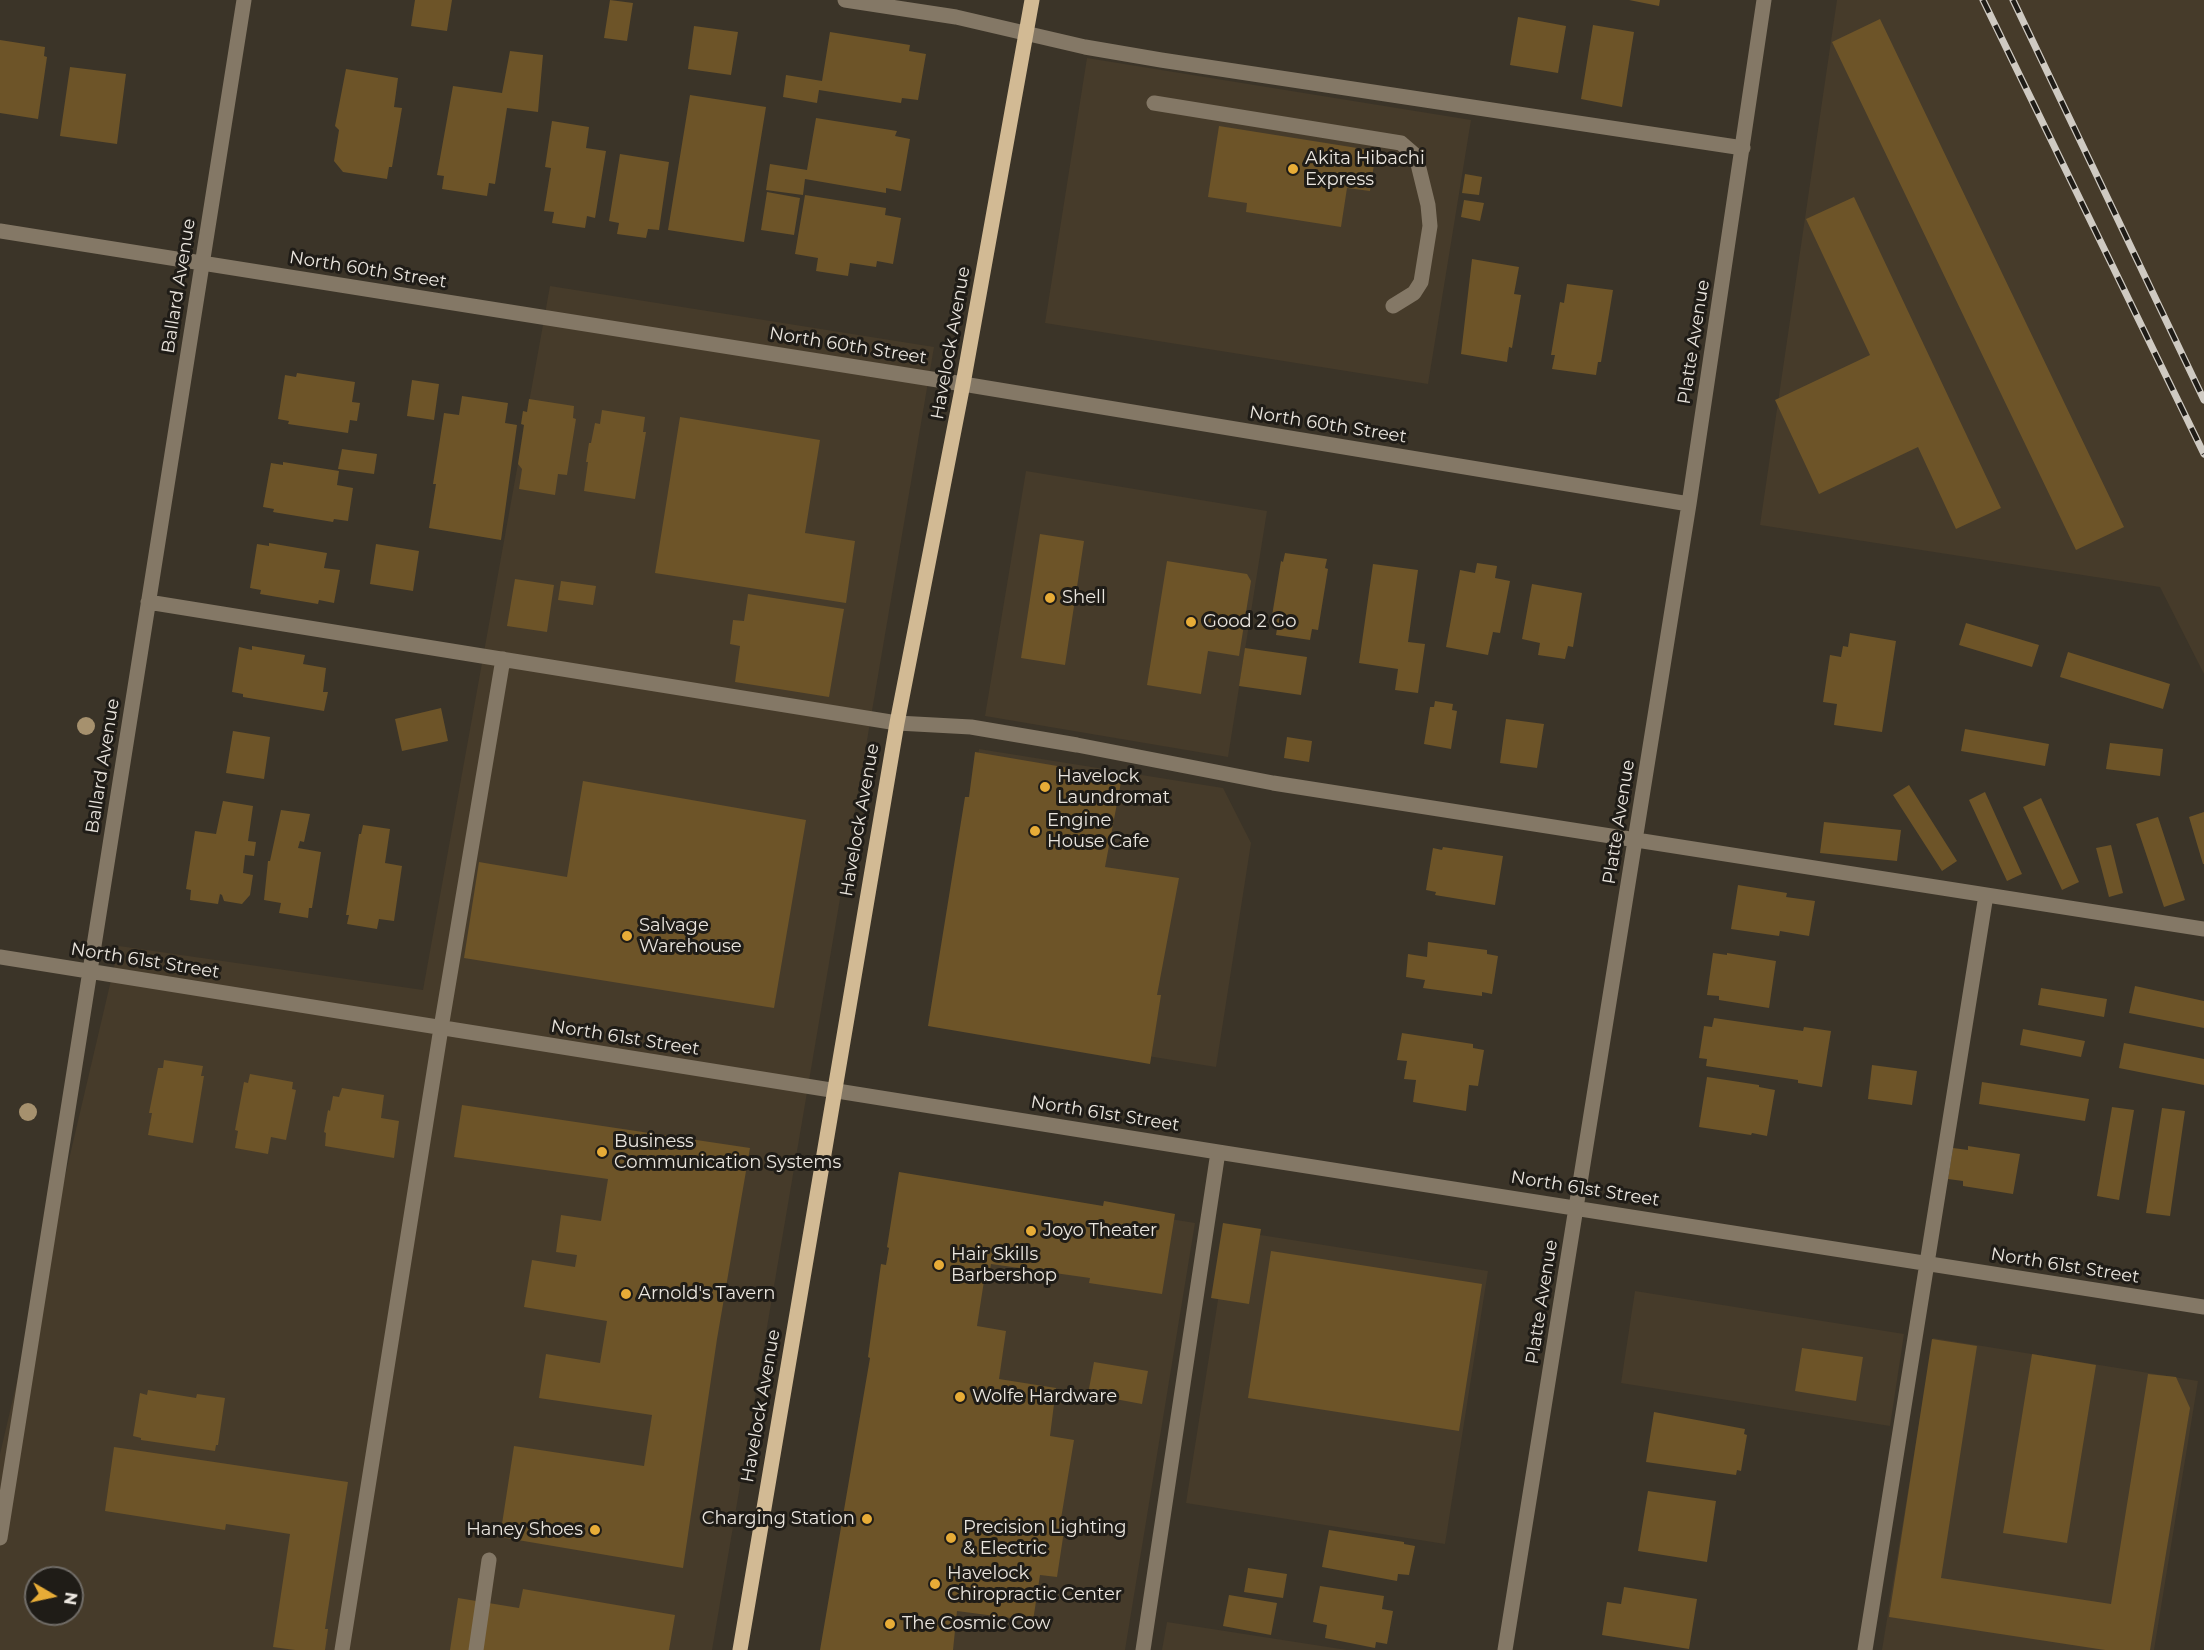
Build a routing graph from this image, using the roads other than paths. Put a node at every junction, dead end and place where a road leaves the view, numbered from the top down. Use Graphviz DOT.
graph roads {
  1 [pos="244,0"];
  2 [pos="845,0"];
  3 [pos="1032,0"];
  4 [pos="1764,0"];
  5 [pos="1026,34"];
  6 [pos="1154,103"];
  7 [pos="1743,148"];
  8 [pos="0,231"];
  9 [pos="202,263"];
  10 [pos="1393,306"];
  11 [pos="963,384"];
  12 [pos="1689,504"];
  13 [pos="148,602"];
  14 [pos="503,659"];
  15 [pos="897,723"];
  16 [pos="1636,840"];
  17 [pos="1986,895"];
  18 [pos="2204,929"];
  19 [pos="0,957"];
  20 [pos="90,972"];
  21 [pos="441,1028"];
  22 [pos="834,1090"];
  23 [pos="1218,1152"];
  24 [pos="1577,1208"];
  25 [pos="1927,1264"];
  26 [pos="2204,1308"];
  27 [pos="0,1538"];
  28 [pos="489,1560"];
  29 [pos="342,1650"];
  30 [pos="476,1650"];
  31 [pos="740,1650"];
  32 [pos="1143,1650"];
  33 [pos="1505,1650"];
  34 [pos="1865,1650"];
  1 -- 9 [label="street, Ballard Avenue"];
  2 -- 5 [label="street"];
  3 -- 5 [label="main road, Havelock Avenue"];
  4 -- 7 [label="street, Platte Avenue"];
  5 -- 7 [label="street"];
  5 -- 11 [label="main road, Havelock Avenue"];
  6 -- 10 [label="street"];
  7 -- 12 [label="street, Platte Avenue"];
  8 -- 9 [label="street, North 60th Street"];
  9 -- 11 [label="street, North 60th Street"];
  9 -- 13 [label="street, Ballard Avenue"];
  11 -- 12 [label="street, North 60th Street"];
  11 -- 15 [label="main road, Havelock Avenue"];
  12 -- 16 [label="street, Platte Avenue"];
  13 -- 14 [label="street"];
  13 -- 20 [label="street, Ballard Avenue"];
  14 -- 15 [label="street"];
  14 -- 21 [label="street"];
  15 -- 16 [label="street"];
  15 -- 22 [label="main road, Havelock Avenue"];
  16 -- 17 [label="street"];
  16 -- 24 [label="street, Platte Avenue"];
  17 -- 18 [label="street"];
  17 -- 25 [label="street"];
  19 -- 20 [label="street, North 61st Street"];
  20 -- 21 [label="street, North 61st Street"];
  20 -- 27 [label="street, Ballard Avenue"];
  21 -- 22 [label="street, North 61st Street"];
  21 -- 29 [label="street"];
  22 -- 23 [label="street, North 61st Street"];
  22 -- 31 [label="main road, Havelock Avenue"];
  23 -- 24 [label="street, North 61st Street"];
  23 -- 32 [label="street"];
  24 -- 25 [label="street, North 61st Street"];
  24 -- 33 [label="street, Platte Avenue"];
  25 -- 26 [label="street, North 61st Street"];
  25 -- 34 [label="street"];
  28 -- 30 [label="street"];
}
